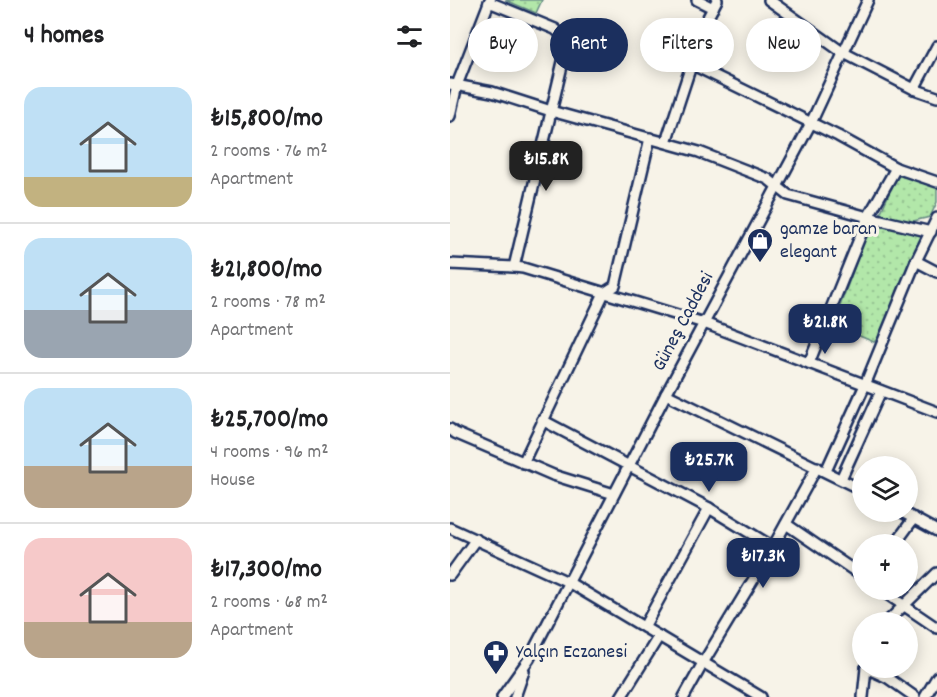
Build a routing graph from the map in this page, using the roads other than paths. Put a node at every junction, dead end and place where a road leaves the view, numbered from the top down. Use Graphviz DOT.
graph roads {
  1 [pos="697,0"];
  2 [pos="769,0"];
  3 [pos="785,0"];
  4 [pos="868,0"];
  5 [pos="490,1"];
  6 [pos="715,4"];
  7 [pos="790,15"];
  8 [pos="708,18"];
  9 [pos="937,46"];
  10 [pos="842,52"];
  11 [pos="688,72"];
  12 [pos="707,72"];
  13 [pos="454,85"];
  14 [pos="914,89"];
  15 [pos="937,97"];
  16 [pos="551,111"];
  17 [pos="450,116"];
  18 [pos="810,123"];
  19 [pos="650,138"];
  20 [pos="666,142"];
  21 [pos="896,168"];
  22 [pos="937,182"];
  23 [pos="777,186"];
  24 [pos="868,217"];
  25 [pos="937,218"];
  26 [pos="931,232"];
  27 [pos="916,261"];
  28 [pos="450,264"];
  29 [pos="514,267"];
  30 [pos="937,272"];
  31 [pos="604,293"];
  32 [pos="704,323"];
  33 [pos="809,363"];
  34 [pos="865,385"];
  35 [pos="881,391"];
  36 [pos="666,394"];
  37 [pos="937,412"];
  38 [pos="542,420"];
  39 [pos="450,429"];
  40 [pos="523,463"];
  41 [pos="629,465"];
  42 [pos="821,469"];
  43 [pos="841,479"];
  44 [pos="852,485"];
  45 [pos="614,494"];
  46 [pos="709,508"];
  47 [pos="918,520"];
  48 [pos="786,524"];
  49 [pos="450,528"];
  50 [pos="937,531"];
  51 [pos="476,538"];
  52 [pos="773,547"];
  53 [pos="852,569"];
  54 [pos="937,573"];
  55 [pos="450,575"];
  56 [pos="568,582"];
  57 [pos="897,600"];
  58 [pos="904,605"];
  59 [pos="897,612"];
  60 [pos="644,627"];
  61 [pos="937,628"];
  62 [pos="658,636"];
  63 [pos="529,659"];
  64 [pos="703,663"];
  65 [pos="937,677"];
  66 [pos="865,678"];
  67 [pos="888,678"];
  68 [pos="502,697"];
  69 [pos="515,697"];
  70 [pos="621,697"];
  71 [pos="684,697"];
  72 [pos="761,697"];
  73 [pos="863,697"];
  74 [pos="915,697"];
  75 [pos="925,697"];
  1 -- 6 [label="street"];
  2 -- 7 [label="street"];
  3 -- 7 [label="street"];
  4 -- 10 [label="street, Güneş Caddesi"];
  5 -- 13 [label="street"];
  5 -- 16 [label="street"];
  6 -- 8 [label="street"];
  7 -- 10 [label="street"];
  9 -- 14 [label="street"];
  10 -- 14 [label="street"];
  10 -- 18 [label="street, Güneş Caddesi"];
  11 -- 20 [label="street"];
  12 -- 18 [label="street"];
  13 -- 16 [label="street"];
  13 -- 17 [label="street"];
  14 -- 15 [label="street"];
  16 -- 19 [label="street"];
  16 -- 29 [label="street"];
  18 -- 21 [label="street"];
  18 -- 23 [label="street, Güneş Caddesi"];
  19 -- 20 [label="street"];
  19 -- 31 [label="street"];
  20 -- 23 [label="street"];
  21 -- 22 [label="street"];
  21 -- 24 [label="street"];
  23 -- 24 [label="street"];
  23 -- 32 [label="street, Güneş Caddesi"];
  24 -- 26 [label="street"];
  24 -- 33 [label="street"];
  25 -- 26 [label="street"];
  26 -- 27 [label="street"];
  27 -- 30 [label="street"];
  27 -- 34 [label="street"];
  28 -- 29 [label="street"];
  29 -- 31 [label="street"];
  31 -- 32 [label="street"];
  31 -- 38 [label="street"];
  32 -- 33 [label="street"];
  32 -- 36 [label="street, Güneş Caddesi"];
  33 -- 34 [label="street"];
  34 -- 35 [label="street"];
  34 -- 42 [label="street"];
  35 -- 37 [label="street"];
  35 -- 43 [label="street"];
  36 -- 41 [label="street, Güneş Caddesi"];
  36 -- 42 [label="street"];
  38 -- 40 [label="street"];
  38 -- 41 [label="street"];
  39 -- 40 [label="street"];
  40 -- 45 [label="street"];
  41 -- 45 [label="street, Güneş Caddesi"];
  41 -- 46 [label="street"];
  42 -- 43 [label="street"];
  42 -- 48 [label="street"];
  43 -- 44 [label="street"];
  45 -- 56 [label="street, Güneş Caddesi"];
  46 -- 52 [label="street"];
  46 -- 60 [label="street"];
  47 -- 50 [label="street"];
  48 -- 52 [label="street"];
  48 -- 53 [label="street"];
  49 -- 51 [label="street"];
  51 -- 55 [label="street"];
  51 -- 56 [label="street"];
  52 -- 64 [label="street"];
  54 -- 58 [label="street"];
  56 -- 60 [label="street"];
  56 -- 63 [label="street, Güneş Caddesi"];
  57 -- 58 [label="street"];
  58 -- 59 [label="street"];
  58 -- 61 [label="street"];
  60 -- 62 [label="street"];
  62 -- 64 [label="street"];
  62 -- 70 [label="street"];
  63 -- 68 [label="street"];
  63 -- 69 [label="street"];
  64 -- 71 [label="street"];
  64 -- 72 [label="street"];
  65 -- 75 [label="street"];
  66 -- 73 [label="street"];
  67 -- 74 [label="street"];
}
